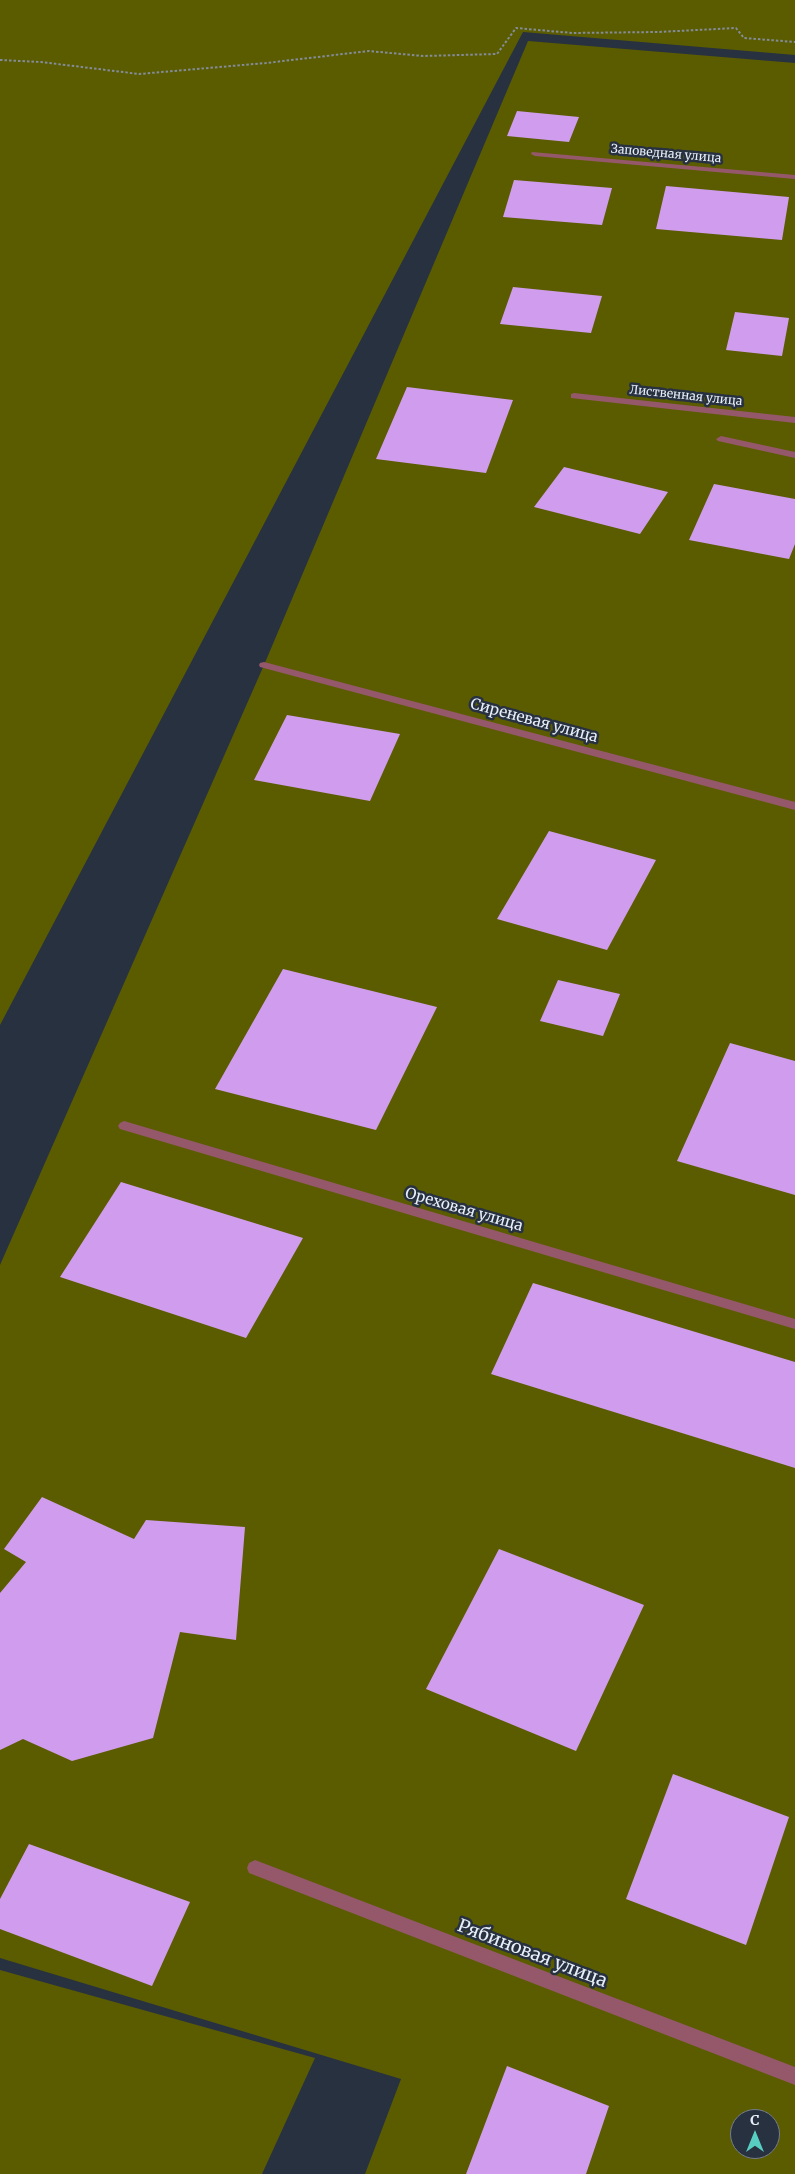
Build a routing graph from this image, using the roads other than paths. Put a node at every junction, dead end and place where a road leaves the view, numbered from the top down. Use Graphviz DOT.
graph roads {
  1 [pos="535,154"];
  2 [pos="795,177"];
  3 [pos="574,396"];
  4 [pos="795,420"];
  5 [pos="721,439"];
  6 [pos="795,455"];
  7 [pos="264,665"];
  8 [pos="795,806"];
  9 [pos="124,1126"];
  10 [pos="795,1324"];
  11 [pos="255,1868"];
  12 [pos="795,2076"];
  1 -- 2 [label="street, Заповедная улица"];
  3 -- 4 [label="street, Лиственная улица"];
  5 -- 6 [label="street"];
  7 -- 8 [label="street, Сиреневая улица"];
  9 -- 10 [label="street, Ореховая улица"];
  11 -- 12 [label="street, Рябиновая улица"];
}
